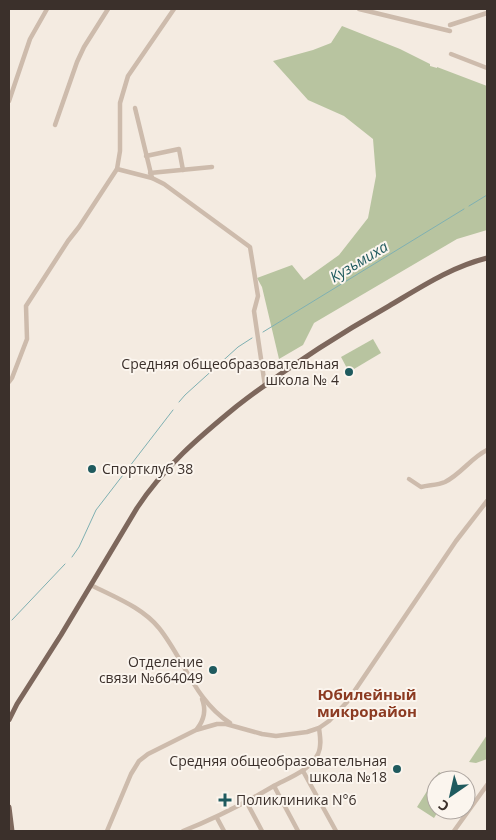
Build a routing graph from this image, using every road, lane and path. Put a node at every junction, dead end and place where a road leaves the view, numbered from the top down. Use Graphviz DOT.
graph roads {
  1 [pos="47,9"];
  2 [pos="108,9"];
  3 [pos="174,9"];
  4 [pos="359,9"];
  5 [pos="487,13"];
  6 [pos="450,25"];
  7 [pos="450,31"];
  8 [pos="451,54"];
  9 [pos="487,68"];
  10 [pos="9,101"];
  11 [pos="135,108"];
  12 [pos="55,125"];
  13 [pos="146,156"];
  14 [pos="212,168"];
  15 [pos="117,169"];
  16 [pos="183,170"];
  17 [pos="151,176"];
  18 [pos="487,258"];
  19 [pos="9,382"];
  20 [pos="265,386"];
  21 [pos="487,450"];
  22 [pos="409,479"];
  23 [pos="487,501"];
  24 [pos="91,585"];
  25 [pos="201,695"];
  26 [pos="9,720"];
  27 [pos="236,726"];
  28 [pos="319,728"];
  29 [pos="196,730"];
  30 [pos="303,771"];
  31 [pos="487,785"];
  32 [pos="274,786"];
  33 [pos="247,803"];
  34 [pos="9,807"];
  35 [pos="217,818"];
  36 [pos="12,831"];
  37 [pos="107,831"];
  38 [pos="186,831"];
  39 [pos="224,831"];
  40 [pos="262,831"];
  41 [pos="298,831"];
  42 [pos="336,831"];
  43 [pos="454,831"];
  1 -- 10 [label="street"];
  2 -- 12 [label="street"];
  3 -- 15 [label="street"];
  4 -- 7 [label="street"];
  5 -- 6 [label="street"];
  8 -- 9 [label="street"];
  11 -- 13 [label="street"];
  13 -- 16 [label="street"];
  13 -- 17 [label="street"];
  14 -- 16 [label="street"];
  15 -- 17 [label="street"];
  15 -- 19 [label="street"];
  16 -- 17 [label="street"];
  17 -- 20 [label="street"];
  18 -- 20 [label="main road"];
  20 -- 24 [label="main road"];
  21 -- 22 [label="street"];
  23 -- 28 [label="street"];
  24 -- 25 [label="street"];
  24 -- 26 [label="main road"];
  25 -- 27 [label="street"];
  25 -- 29 [label="street"];
  27 -- 28 [label="street"];
  27 -- 29 [label="street"];
  28 -- 30 [label="street"];
  29 -- 37 [label="street"];
  30 -- 32 [label="street"];
  30 -- 42 [label="street"];
  31 -- 43 [label="street"];
  32 -- 33 [label="street"];
  32 -- 41 [label="street"];
  33 -- 35 [label="street"];
  33 -- 40 [label="street"];
  34 -- 36 [label="main road"];
  35 -- 38 [label="street"];
  35 -- 39 [label="street"];
}
